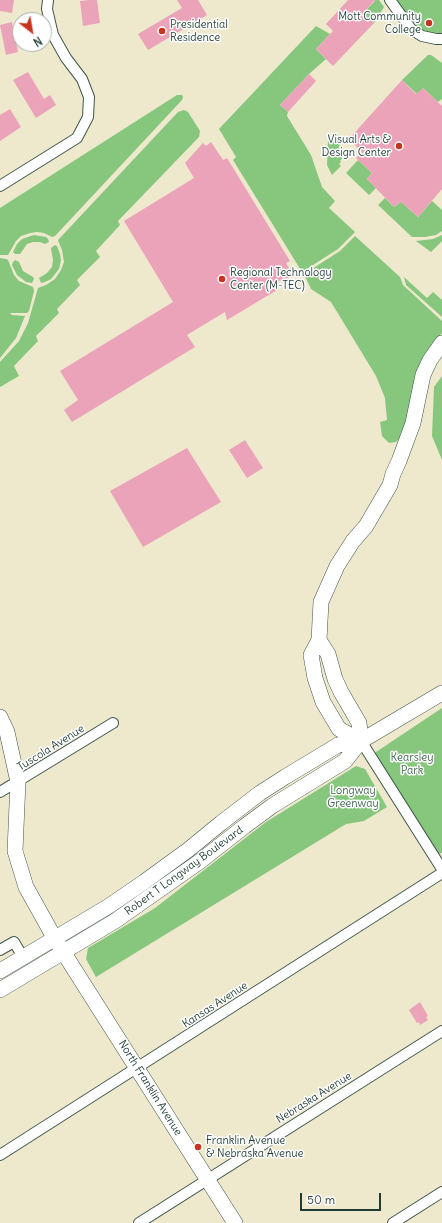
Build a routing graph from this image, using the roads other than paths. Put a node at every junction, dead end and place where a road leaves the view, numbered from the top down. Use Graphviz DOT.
graph roads {
  1 [pos="48,0"];
  2 [pos="390,0"];
  3 [pos="442,39"];
  4 [pos="0,186"];
  5 [pos="442,343"];
  6 [pos="319,640"];
  7 [pos="442,693"];
  8 [pos="0,717"];
  9 [pos="114,723"];
  10 [pos="361,741"];
  11 [pos="18,782"];
  12 [pos="0,792"];
  13 [pos="442,869"];
  14 [pos="442,873"];
  15 [pos="55,939"];
  16 [pos="0,950"];
  17 [pos="64,952"];
  18 [pos="23,957"];
  19 [pos="0,971"];
  20 [pos="0,990"];
  21 [pos="442,1031"];
  22 [pos="138,1069"];
  23 [pos="0,1156"];
  24 [pos="208,1179"];
  25 [pos="442,1192"];
  26 [pos="139,1223"];
  27 [pos="235,1223"];
  28 [pos="393,1223"];
  1 -- 4 [label="street"];
  2 -- 3 [label="street"];
  5 -- 6 [label="street"];
  6 -- 10 [label="street"];
  6 -- 10 [label="street"];
  7 -- 10 [label="street, Robert T Longway Boulevard"];
  8 -- 11 [label="street, North Franklin Avenue"];
  9 -- 11 [label="street, Tuscola Avenue"];
  10 -- 13 [label="street"];
  10 -- 15 [label="street, Robert T Longway Boulevard"];
  10 -- 17 [label="street, Robert T Longway Boulevard"];
  11 -- 12 [label="street, Tuscola Avenue"];
  11 -- 15 [label="street, North Franklin Avenue"];
  14 -- 22 [label="street, Kansas Avenue"];
  15 -- 17 [label="street, North Franklin Avenue"];
  15 -- 18 [label="street, Robert T Longway Boulevard"];
  16 -- 18 [label="street"];
  17 -- 20 [label="street, Robert T Longway Boulevard"];
  17 -- 22 [label="street, North Franklin Avenue"];
  18 -- 19 [label="street, Robert T Longway Boulevard"];
  21 -- 24 [label="street, Nebraska Avenue"];
  22 -- 23 [label="street, Kansas Avenue"];
  22 -- 24 [label="street, North Franklin Avenue"];
  24 -- 26 [label="street, Nebraska Avenue"];
  24 -- 27 [label="street, North Franklin Avenue"];
  25 -- 28 [label="street"];
}
